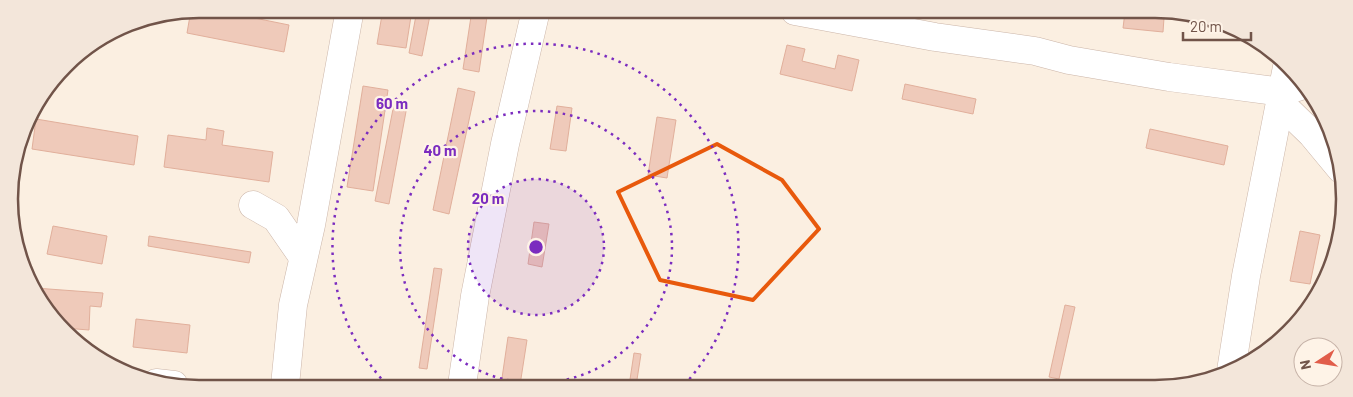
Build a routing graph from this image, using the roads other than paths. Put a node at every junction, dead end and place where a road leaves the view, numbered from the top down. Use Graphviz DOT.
graph roads {
  1 [pos="348,18"];
  2 [pos="534,18"];
  3 [pos="833,18"];
  4 [pos="1288,87"];
  5 [pos="1330,157"];
  6 [pos="253,205"];
  7 [pos="303,256"];
  8 [pos="1231,363"];
  9 [pos="286,380"];
  10 [pos="463,380"];
  1 -- 7 [label="street"];
  2 -- 10 [label="street"];
  3 -- 4 [label="street"];
  4 -- 5 [label="street"];
  4 -- 8 [label="street"];
  6 -- 7 [label="street"];
  7 -- 9 [label="street"];
}
